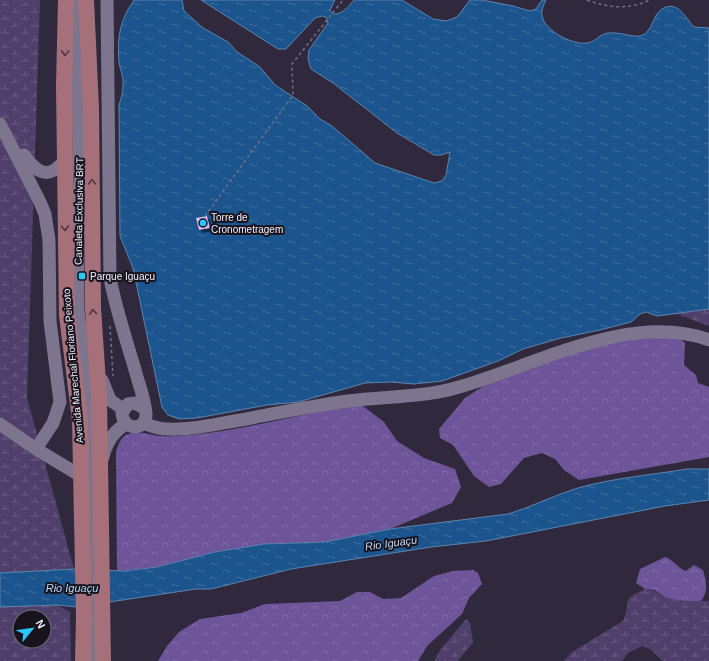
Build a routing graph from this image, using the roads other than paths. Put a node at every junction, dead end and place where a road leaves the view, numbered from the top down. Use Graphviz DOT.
graph roads {
  1 [pos="66,0"];
  2 [pos="75,0"];
  3 [pos="86,0"];
  4 [pos="107,0"];
  5 [pos="0,123"];
  6 [pos="64,161"];
  7 [pos="709,340"];
  8 [pos="95,351"];
  9 [pos="144,408"];
  10 [pos="123,409"];
  11 [pos="144,423"];
  12 [pos="0,424"];
  13 [pos="126,424"];
  14 [pos="36,449"];
  15 [pos="101,468"];
  16 [pos="81,476"];
  17 [pos="92,543"];
  18 [pos="93,617"];
  19 [pos="83,661"];
  20 [pos="93,661"];
  21 [pos="103,661"];
  1 -- 6 [label="main road, Avenida Marechal Floriano Peixoto, one-way"];
  2 -- 17 [label="street, Canaleta Exclusiva BRT"];
  8 -- 3 [label="main road, Avenida Marechal Floriano Peixoto, one-way"];
  4 -- 9 [label="street"];
  5 -- 6 [label="street"];
  5 -- 14 [label="street"];
  6 -- 16 [label="main road, Avenida Marechal Floriano Peixoto, one-way"];
  7 -- 11 [label="street"];
  8 -- 10 [label="street"];
  8 -- 15 [label="main road, Avenida Marechal Floriano Peixoto"];
  9 -- 10 [label="street"];
  9 -- 11 [label="street"];
  10 -- 13 [label="street"];
  11 -- 13 [label="street"];
  12 -- 14 [label="street"];
  13 -- 15 [label="street"];
  14 -- 16 [label="street"];
  15 -- 17 [label="main road, Avenida Marechal Floriano Peixoto"];
  16 -- 17 [label="main road, Avenida Marechal Floriano Peixoto"];
  17 -- 18 [label="main road, Avenida Marechal Floriano Peixoto"];
  18 -- 19 [label="main road, Avenida Marechal Floriano Peixoto"];
  18 -- 20 [label="street"];
  18 -- 21 [label="main road, Avenida Marechal Floriano Peixoto"];
}
